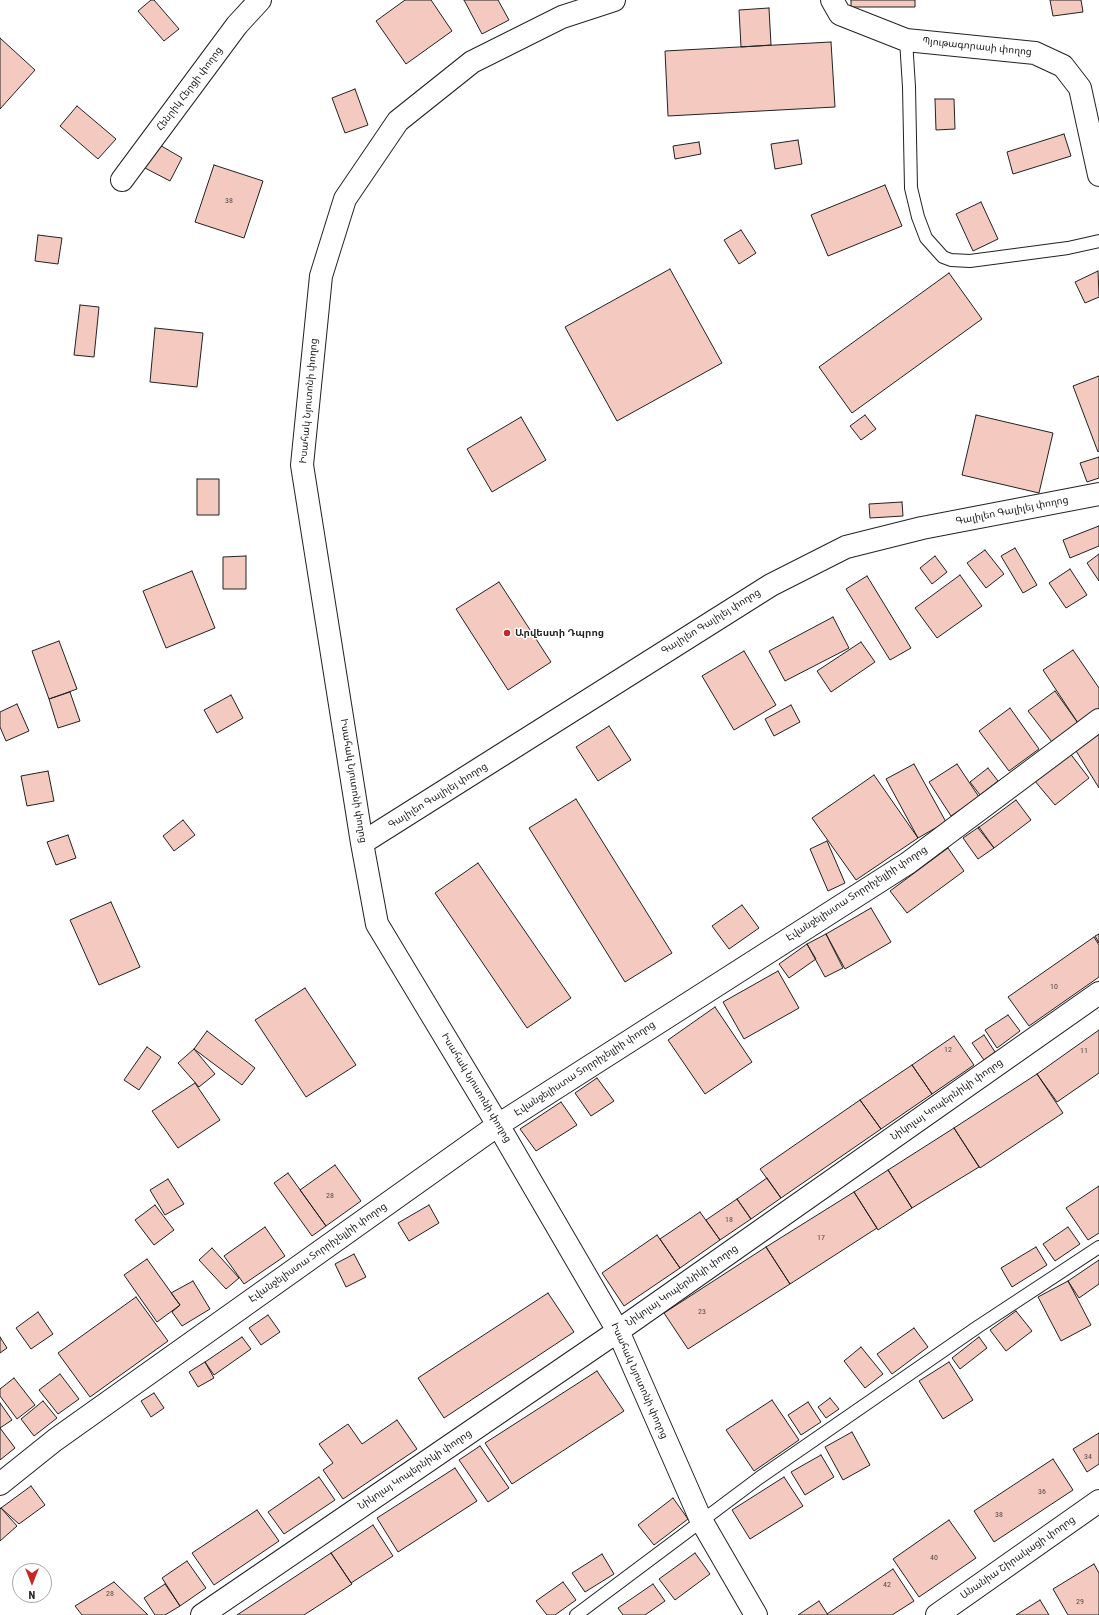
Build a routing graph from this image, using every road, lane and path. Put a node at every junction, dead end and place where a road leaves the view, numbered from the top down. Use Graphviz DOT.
graph roads {
  1 [pos="260,0"];
  2 [pos="614,0"];
  3 [pos="832,0"];
  4 [pos="906,40"];
  5 [pos="1099,175"];
  6 [pos="122,180"];
  7 [pos="1099,241"];
  8 [pos="1099,494"];
  9 [pos="1099,720"];
  10 [pos="362,843"];
  11 [pos="1099,993"];
  12 [pos="498,1125"];
  13 [pos="1099,1247"];
  14 [pos="618,1331"];
  15 [pos="0,1484"];
  16 [pos="1099,1501"];
  17 [pos="701,1520"];
  18 [pos="202,1615"];
  19 [pos="576,1615"];
  20 [pos="756,1615"];
  21 [pos="937,1615"];
  1 -- 6 [label="street, Հենրիկ Հերցի փողոց"];
  2 -- 10 [label="street, Իսահակ Նյուտոնի փողոց"];
  3 -- 4 [label="street, Պյութագորասի փողոց"];
  4 -- 5 [label="street, Պյութագորասի փողոց"];
  4 -- 7 [label="lane"];
  8 -- 10 [label="street, Գալիլեո Գալիլեյ փողոց"];
  9 -- 12 [label="street, Էվանջելիստա Տորրիչելլիի փողոց"];
  10 -- 12 [label="street, Իսահակ Նյուտոնի փողոց"];
  11 -- 14 [label="street, Նիկոլայ Կոպերնիկի փողոց"];
  12 -- 14 [label="street, Իսահակ Նյուտոնի փողոց"];
  12 -- 15 [label="street, Էվանջելիստա Տորրիչելլիի փողոց"];
  13 -- 17 [label="lane"];
  14 -- 17 [label="street, Իսահակ Նյուտոնի փողոց"];
  14 -- 18 [label="street, Նիկոլայ Կոպերնիկի փողոց"];
  16 -- 21 [label="street, Անանիա Շիրակացի փողոց"];
  17 -- 19 [label="lane"];
  17 -- 20 [label="street, Իսահակ Նյուտոնի փողոց"];
}
